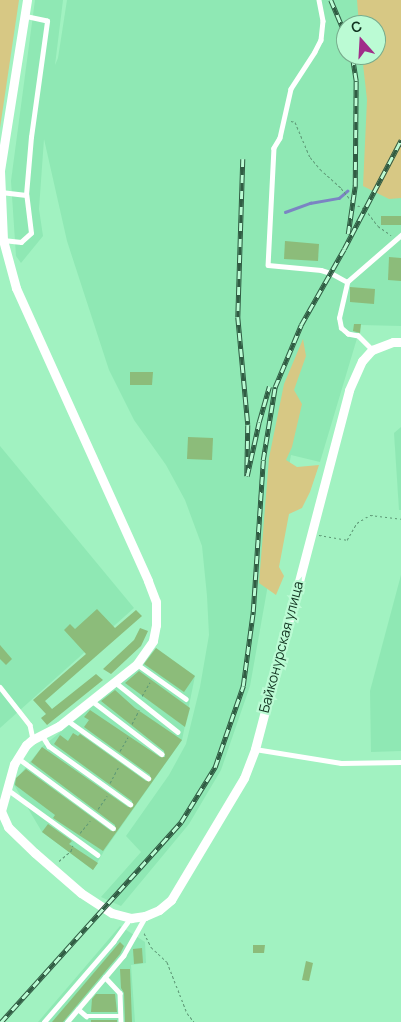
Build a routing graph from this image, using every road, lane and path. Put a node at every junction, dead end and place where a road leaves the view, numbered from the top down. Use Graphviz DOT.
graph roads {
  1 [pos="27,0"];
  2 [pos="319,0"];
  3 [pos="24,16"];
  4 [pos="284,118"];
  5 [pos="0,171"];
  6 [pos="1,192"];
  7 [pos="26,195"];
  8 [pos="401,236"];
  9 [pos="3,240"];
  10 [pos="395,240"];
  11 [pos="347,282"];
  12 [pos="401,342"];
  13 [pos="372,350"];
  14 [pos="401,519"];
  15 [pos="311,534"];
  16 [pos="137,664"];
  17 [pos="154,676"];
  18 [pos="114,681"];
  19 [pos="1,689"];
  20 [pos="91,700"];
  21 [pos="186,700"];
  22 [pos="140,701"];
  23 [pos="67,720"];
  24 [pos="130,731"];
  25 [pos="178,732"];
  26 [pos="42,735"];
  27 [pos="33,739"];
  28 [pos="255,749"];
  29 [pos="162,754"];
  30 [pos="118,756"];
  31 [pos="18,758"];
  32 [pos="401,762"];
  33 [pos="148,778"];
  34 [pos="108,788"];
  35 [pos="7,789"];
  36 [pos="130,804"];
  37 [pos="0,810"];
  38 [pos="94,814"];
  39 [pos="113,828"];
  40 [pos="76,839"];
  41 [pos="98,855"];
  42 [pos="51,868"];
  43 [pos="145,916"];
  44 [pos="131,918"];
  45 [pos="140,926"];
  46 [pos="105,977"];
  47 [pos="78,1009"];
  48 [pos="121,1019"];
  49 [pos="44,1022"];
  50 [pos="67,1022"];
  51 [pos="194,1022"];
  1 -- 3 [label="street"];
  2 -- 4 [label="lane"];
  3 -- 5 [label="street"];
  3 -- 7 [label="lane"];
  4 -- 10 [label="path"];
  4 -- 11 [label="lane"];
  5 -- 6 [label="street"];
  6 -- 7 [label="lane"];
  6 -- 9 [label="street"];
  7 -- 9 [label="lane"];
  8 -- 10 [label="lane"];
  9 -- 16 [label="street"];
  10 -- 11 [label="lane"];
  11 -- 13 [label="lane"];
  12 -- 13 [label="street"];
  13 -- 15 [label="street, Байконурская улица"];
  14 -- 15 [label="path"];
  15 -- 28 [label="street, Байконурская улица"];
  16 -- 17 [label="lane"];
  16 -- 18 [label="street"];
  17 -- 21 [label="lane"];
  17 -- 22 [label="path"];
  18 -- 20 [label="street"];
  18 -- 22 [label="lane"];
  19 -- 27 [label="lane"];
  20 -- 23 [label="street"];
  20 -- 24 [label="lane"];
  22 -- 24 [label="path"];
  22 -- 25 [label="lane"];
  23 -- 26 [label="street"];
  23 -- 30 [label="lane"];
  24 -- 29 [label="lane"];
  24 -- 30 [label="path"];
  26 -- 27 [label="street"];
  26 -- 34 [label="lane"];
  27 -- 31 [label="street"];
  28 -- 32 [label="lane"];
  28 -- 43 [label="street, Байконурская улица"];
  30 -- 33 [label="lane"];
  30 -- 34 [label="path"];
  31 -- 35 [label="street"];
  31 -- 38 [label="lane"];
  34 -- 36 [label="lane"];
  34 -- 38 [label="path"];
  35 -- 37 [label="street"];
  35 -- 40 [label="lane"];
  37 -- 42 [label="street, Байконурская улица"];
  38 -- 39 [label="lane"];
  38 -- 40 [label="path"];
  40 -- 41 [label="lane"];
  40 -- 42 [label="path"];
  42 -- 44 [label="street, Байконурская улица"];
  43 -- 44 [label="street, Байконурская улица"];
  43 -- 45 [label="lane"];
  44 -- 49 [label="lane"];
  45 -- 46 [label="lane"];
  45 -- 51 [label="path"];
  46 -- 47 [label="lane"];
  46 -- 48 [label="lane"];
  47 -- 48 [label="lane"];
  47 -- 50 [label="lane"];
}
